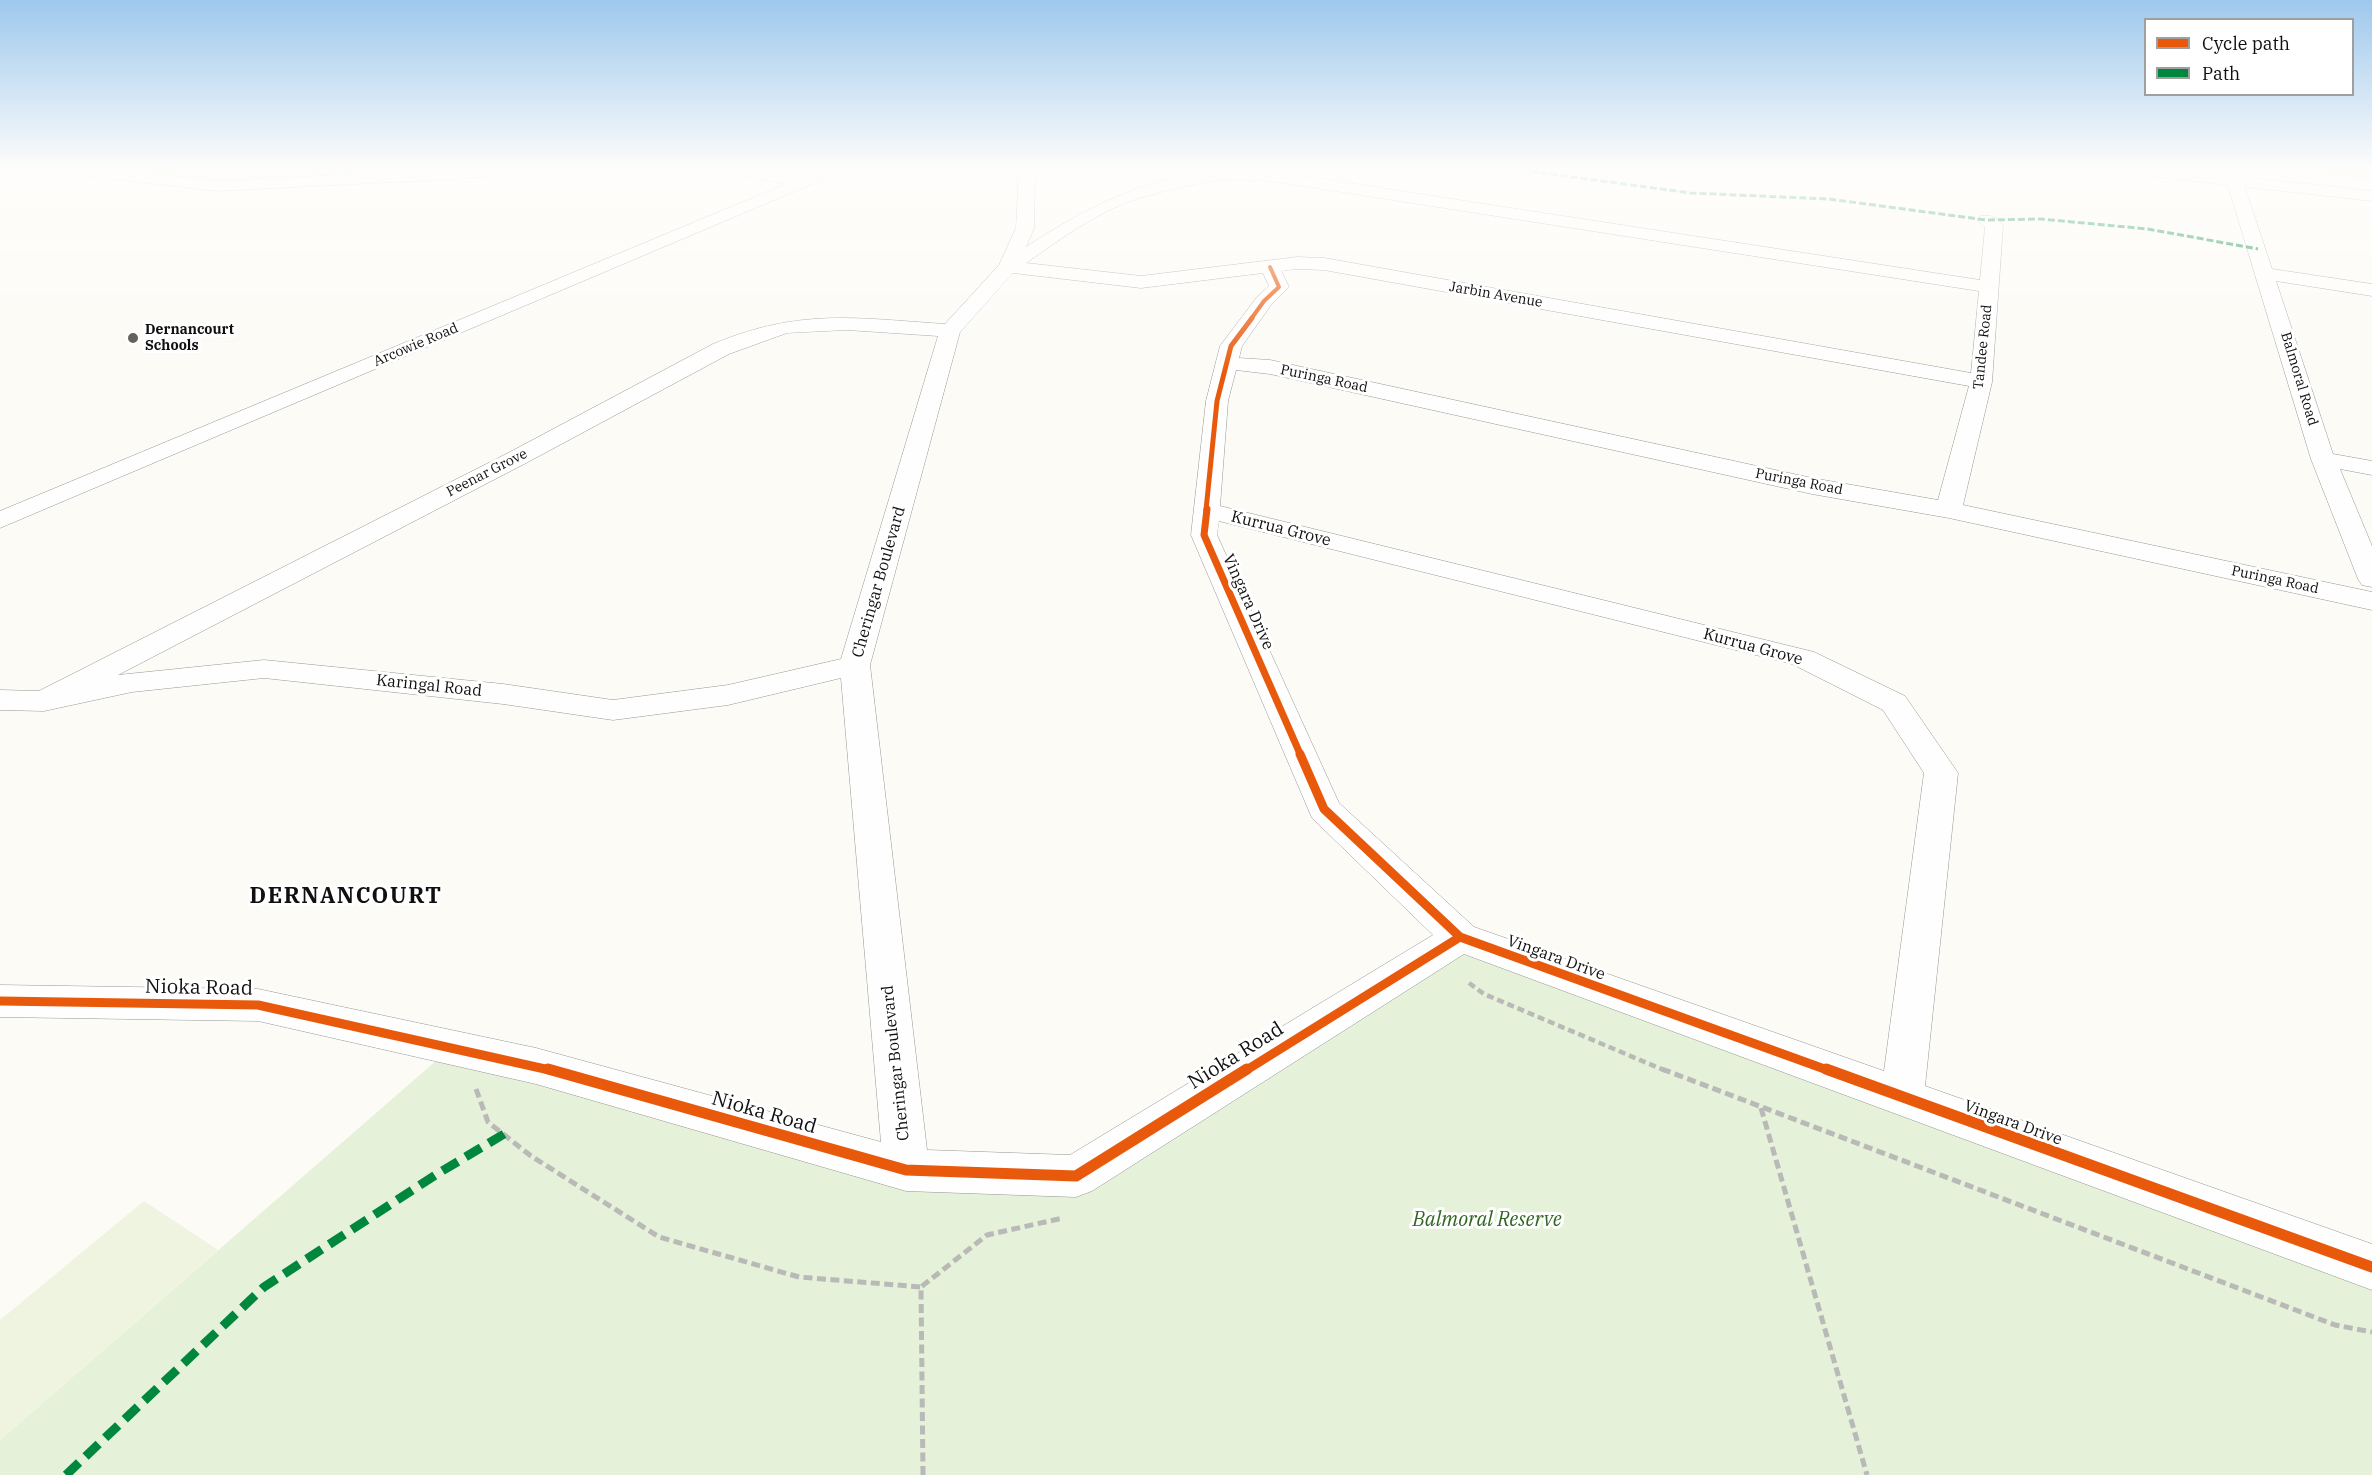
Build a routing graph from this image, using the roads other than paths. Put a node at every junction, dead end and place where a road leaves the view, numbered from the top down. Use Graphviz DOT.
graph roads {
  1 [pos="668,239"];
  2 [pos="1020,239"];
  3 [pos="1052,239"];
  4 [pos="1677,239"];
  5 [pos="1993,239"];
  6 [pos="2254,239"];
  7 [pos="1008,267"];
  8 [pos="1270,267"];
  9 [pos="2266,274"];
  10 [pos="1989,287"];
  11 [pos="2372,290"];
  12 [pos="950,331"];
  13 [pos="1226,363"];
  14 [pos="1982,382"];
  15 [pos="2323,459"];
  16 [pos="2372,468"];
  17 [pos="1206,510"];
  18 [pos="1950,510"];
  19 [pos="0,520"];
  20 [pos="2372,579"];
  21 [pos="2372,601"];
  22 [pos="855,665"];
  23 [pos="0,700"];
  24 [pos="44,701"];
  25 [pos="1460,937"];
  26 [pos="0,1001"];
  27 [pos="1902,1097"];
  28 [pos="906,1170"];
  29 [pos="2372,1267"];
  1 -- 19 [label="street, Arcowie Road"];
  2 -- 7 [label="street"];
  3 -- 7 [label="street, Cheringar Boulevard"];
  4 -- 10 [label="street, Cheringar Boulevard"];
  5 -- 10 [label="street, Tandee Road"];
  6 -- 9 [label="street, Balmoral Road"];
  7 -- 8 [label="street, Jarbin Avenue"];
  7 -- 12 [label="street, Cheringar Boulevard"];
  8 -- 13 [label="street, Vingara Drive"];
  8 -- 14 [label="street, Jarbin Avenue"];
  9 -- 11 [label="street"];
  9 -- 15 [label="street, Balmoral Road"];
  10 -- 14 [label="street, Tandee Road"];
  12 -- 22 [label="street, Cheringar Boulevard"];
  12 -- 24 [label="street, Peenar Grove"];
  13 -- 17 [label="street, Vingara Drive"];
  13 -- 18 [label="street, Puringa Road"];
  14 -- 18 [label="street, Tandee Road"];
  15 -- 16 [label="street"];
  15 -- 20 [label="street, Balmoral Road"];
  17 -- 25 [label="street, Vingara Drive"];
  17 -- 27 [label="street, Kurrua Grove"];
  18 -- 21 [label="street, Puringa Road"];
  22 -- 24 [label="street, Karingal Road"];
  22 -- 28 [label="street, Cheringar Boulevard"];
  23 -- 24 [label="street, Karingal Road"];
  25 -- 27 [label="street, Vingara Drive"];
  25 -- 28 [label="street, Nioka Road"];
  26 -- 28 [label="street, Nioka Road"];
  27 -- 29 [label="street, Vingara Drive"];
}
